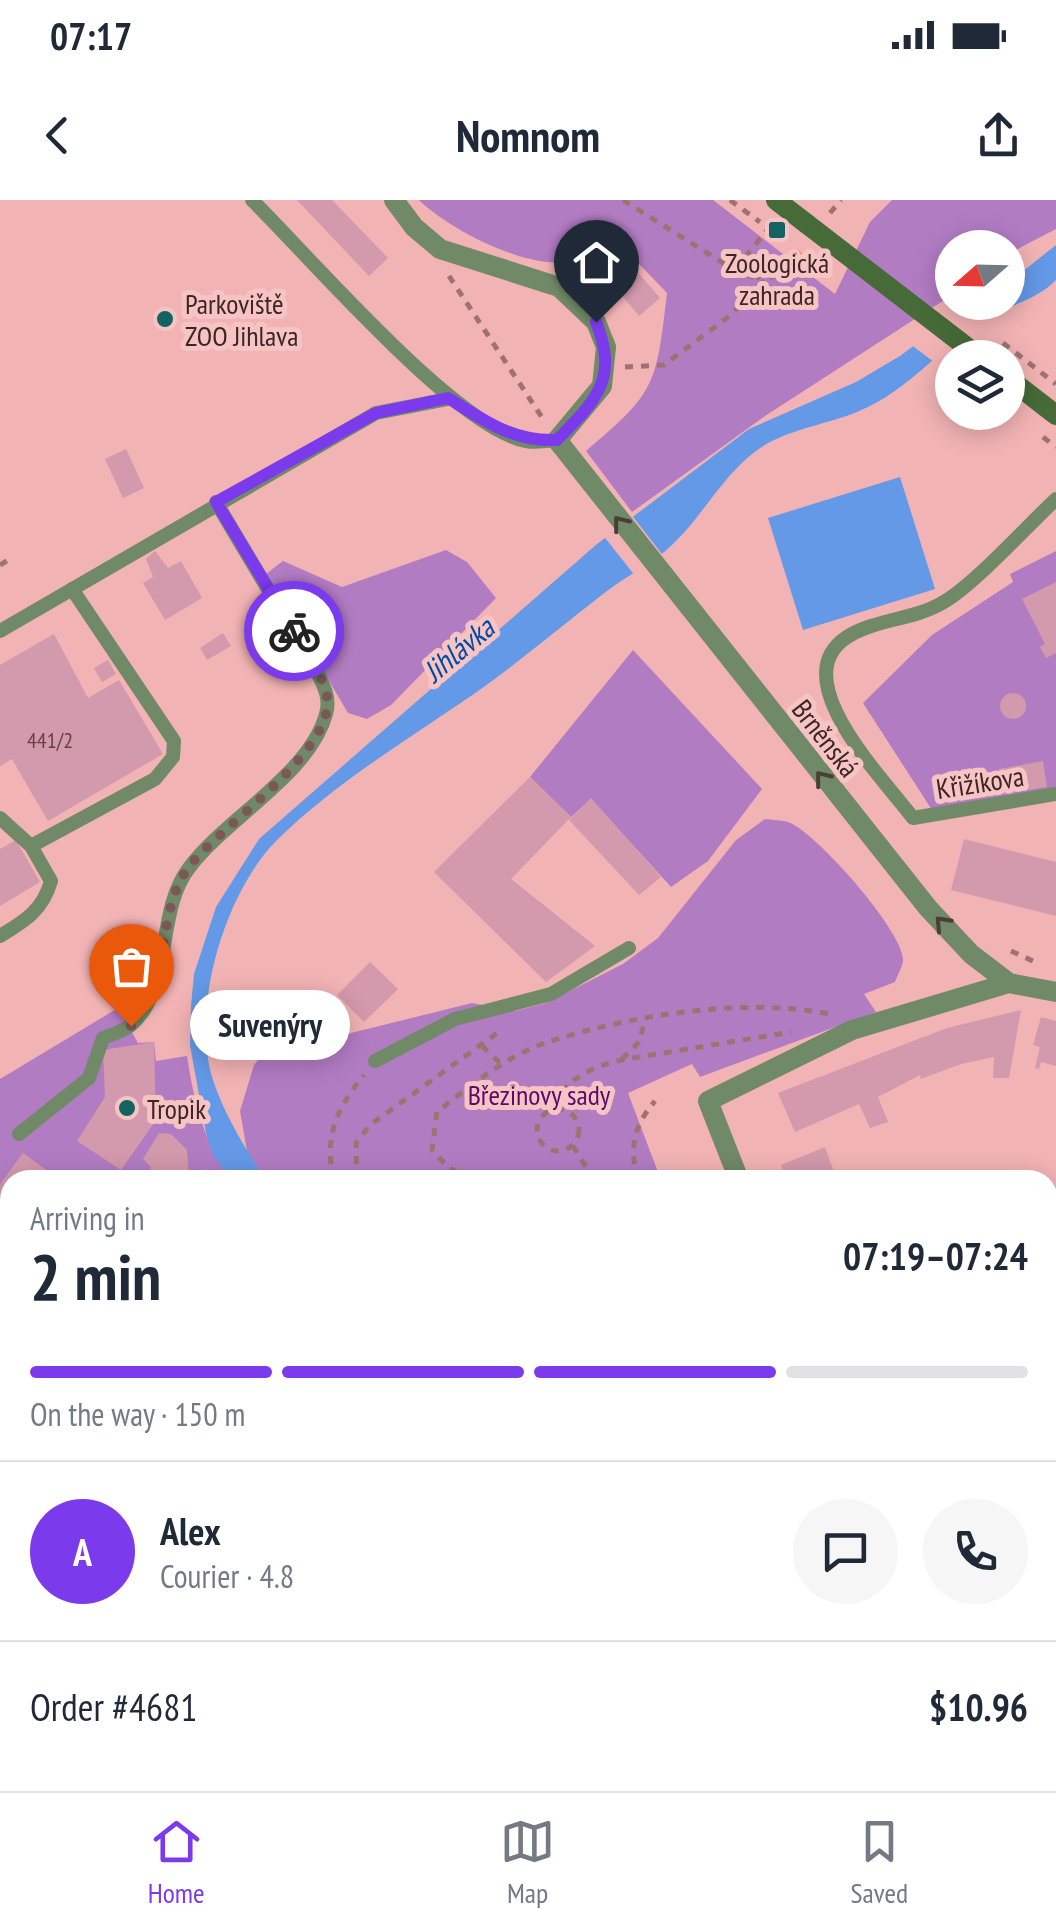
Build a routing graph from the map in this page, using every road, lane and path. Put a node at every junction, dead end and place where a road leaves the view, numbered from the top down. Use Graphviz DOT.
graph roads {
  1 [pos="252,200"];
  2 [pos="394,200"];
  3 [pos="623,200"];
  4 [pos="776,200"];
  5 [pos="841,200"];
  6 [pos="769,228"];
  7 [pos="813,229"];
  8 [pos="441,264"];
  9 [pos="766,284"];
  10 [pos="958,340"];
  11 [pos="608,368"];
  12 [pos="1025,391"];
  13 [pos="448,398"];
  14 [pos="1056,415"];
  15 [pos="557,440"];
  16 [pos="1056,500"];
  17 [pos="216,502"];
  18 [pos="14,558"];
  19 [pos="0,565"];
  20 [pos="72,588"];
  21 [pos="0,630"];
  22 [pos="1056,794"];
  23 [pos="0,818"];
  24 [pos="31,846"];
  25 [pos="0,936"];
  26 [pos="628,948"];
  27 [pos="1009,983"];
  28 [pos="1056,992"];
  29 [pos="645,1020"];
  30 [pos="873,1023"];
  31 [pos="808,1030"];
  32 [pos="375,1060"];
  33 [pos="621,1060"];
  34 [pos="502,1065"];
  35 [pos="655,1101"];
  36 [pos="560,1108"];
  37 [pos="19,1134"];
  38 [pos="573,1146"];
  39 [pos="332,1170"];
  40 [pos="357,1170"];
  41 [pos="452,1170"];
  42 [pos="588,1170"];
  43 [pos="635,1170"];
  44 [pos="735,1170"];
  1 -- 13 [label="lane"];
  2 -- 11 [label="street"];
  3 -- 9 [label="path"];
  4 -- 7 [label="main road"];
  5 -- 7 [label="path"];
  6 -- 9 [label="path"];
  7 -- 9 [label="path"];
  7 -- 10 [label="main road, bridge"];
  8 -- 15 [label="path"];
  9 -- 11 [label="path"];
  11 -- 15 [label="street"];
  12 -- 14 [label="main road"];
  13 -- 15 [label="lane"];
  13 -- 17 [label="lane"];
  27 -- 15 [label="street, Brněnská, one-way"];
  16 -- 22 [label="lane, Křižíkova"];
  17 -- 20 [label="lane"];
  17 -- 37 [label="lane"];
  18 -- 19 [label="path"];
  20 -- 21 [label="lane"];
  20 -- 24 [label="lane"];
  23 -- 24 [label="lane"];
  24 -- 25 [label="lane"];
  26 -- 32 [label="lane"];
  27 -- 28 [label="street, Brněnská"];
  27 -- 30 [label="street"];
  29 -- 30 [label="path"];
  29 -- 33 [label="path"];
  29 -- 34 [label="path"];
  30 -- 44 [label="street"];
  31 -- 33 [label="path"];
  32 -- 39 [label="path"];
  33 -- 36 [label="path"];
  34 -- 40 [label="path"];
  34 -- 41 [label="path"];
  35 -- 43 [label="path"];
  36 -- 38 [label="path"];
  36 -- 38 [label="path"];
  38 -- 42 [label="path"];
}
